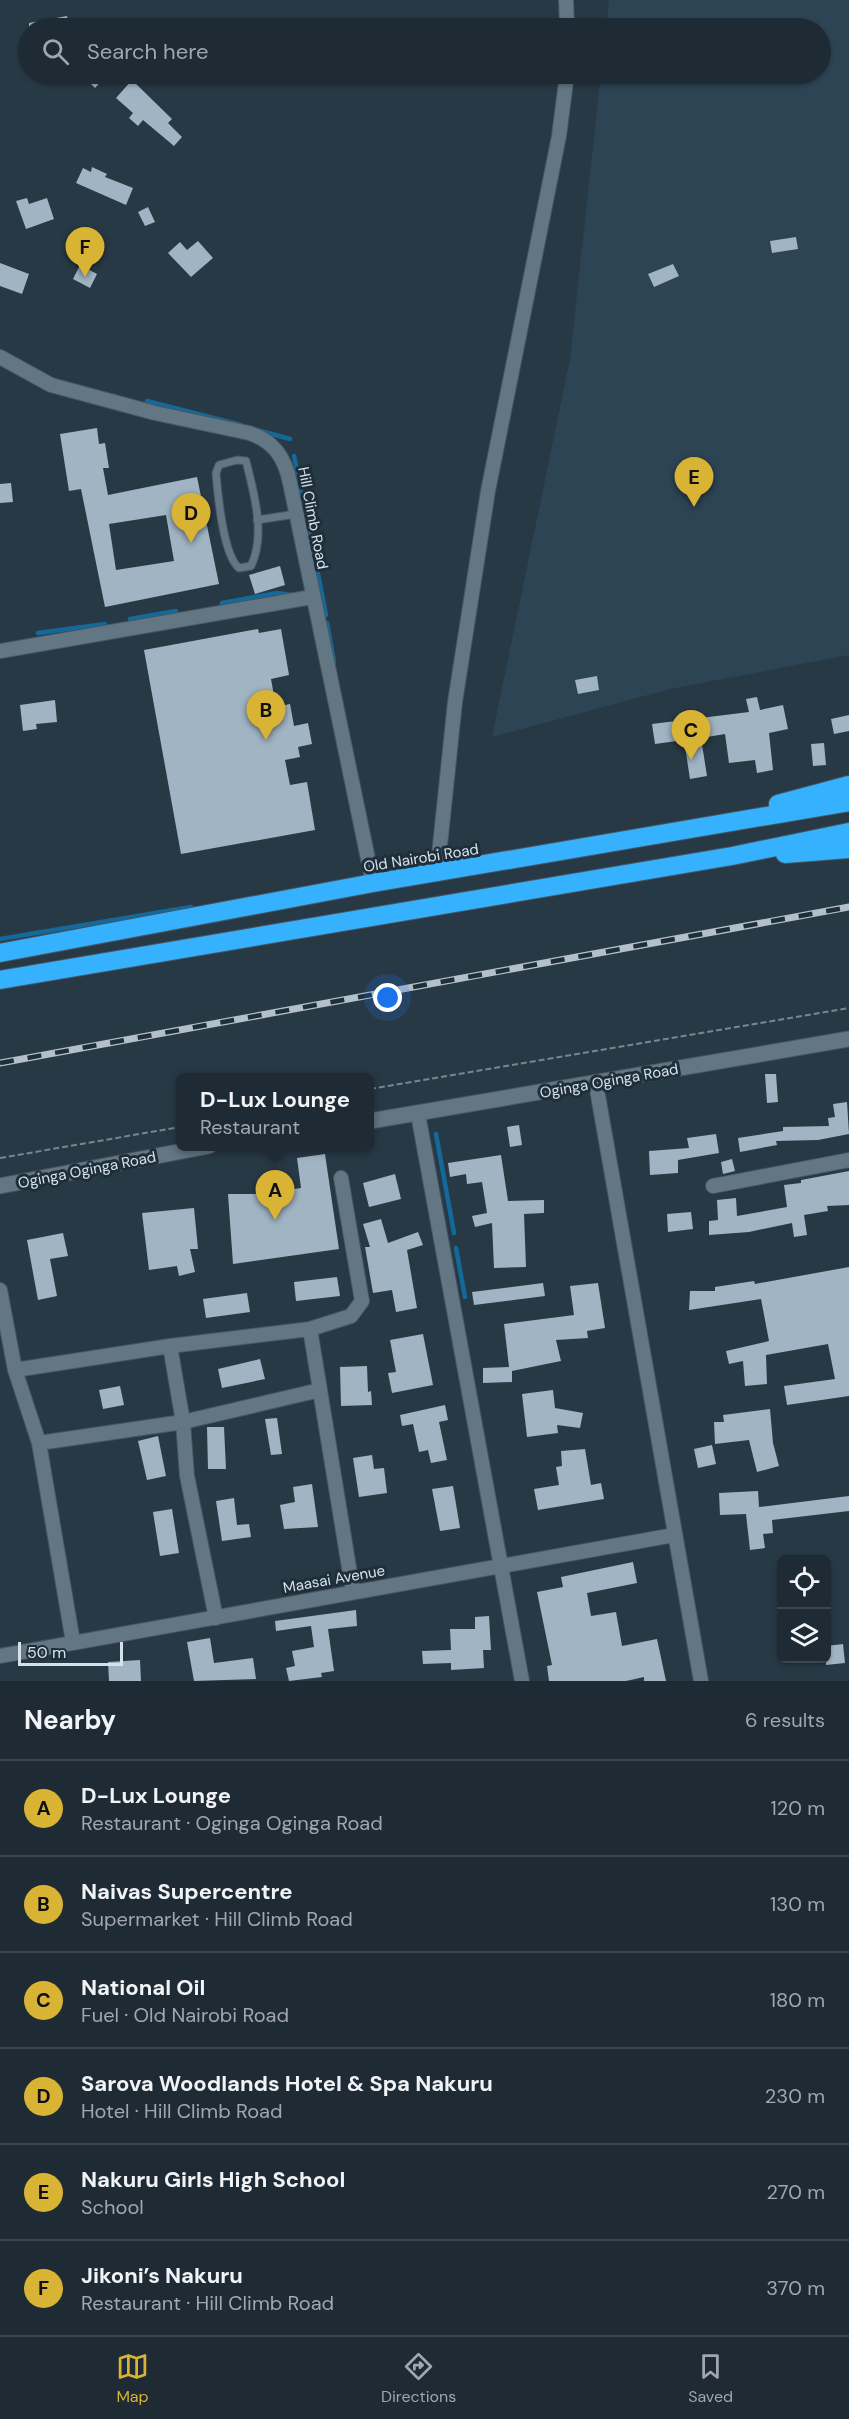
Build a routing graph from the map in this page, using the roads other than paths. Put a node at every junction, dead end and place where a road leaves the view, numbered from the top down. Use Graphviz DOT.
graph roads {
  1 [pos="566,0"];
  2 [pos="567,18"];
  3 [pos="566,84"];
  4 [pos="0,357"];
  5 [pos="296,514"];
  6 [pos="256,520"];
  7 [pos="312,597"];
  8 [pos="0,651"];
  9 [pos="849,785"];
  10 [pos="849,802"];
  11 [pos="726,824"];
  12 [pos="849,832"];
  13 [pos="849,849"];
  14 [pos="732,856"];
  15 [pos="437,874"];
  16 [pos="373,884"];
  17 [pos="0,952"];
  18 [pos="0,980"];
  19 [pos="849,1039"];
  20 [pos="596,1084"];
  21 [pos="418,1114"];
  22 [pos="374,1120"];
  23 [pos="183,1151"];
  24 [pos="849,1160"];
  25 [pos="341,1178"];
  26 [pos="0,1186"];
  27 [pos="713,1186"];
  28 [pos="0,1290"];
  29 [pos="310,1329"];
  30 [pos="171,1346"];
  31 [pos="15,1370"];
  32 [pos="320,1390"];
  33 [pos="183,1422"];
  34 [pos="39,1443"];
  35 [pos="674,1535"];
  36 [pos="502,1566"];
  37 [pos="353,1592"];
  38 [pos="216,1618"];
  39 [pos="73,1642"];
  40 [pos="0,1656"];
  41 [pos="522,1681"];
  42 [pos="701,1681"];
  1 -- 2 [label="street"];
  3 -- 15 [label="street"];
  4 -- 5 [label="street, Hill Climb Road"];
  5 -- 6 [label="lane"];
  5 -- 7 [label="street, Hill Climb Road"];
  6 -- 6 [label="lane"];
  7 -- 8 [label="street"];
  7 -- 16 [label="street, Hill Climb Road"];
  9 -- 11 [label="highway"];
  10 -- 11 [label="highway, Old Nairobi Road"];
  11 -- 15 [label="highway, Old Nairobi Road"];
  12 -- 14 [label="highway"];
  13 -- 14 [label="highway"];
  14 -- 18 [label="highway"];
  15 -- 16 [label="highway, Old Nairobi Road"];
  16 -- 17 [label="highway, Old Nairobi Road"];
  19 -- 20 [label="street, Oginga Oginga Road"];
  20 -- 21 [label="street, Oginga Oginga Road"];
  20 -- 35 [label="street"];
  21 -- 22 [label="street, Oginga Oginga Road"];
  21 -- 36 [label="street"];
  23 -- 26 [label="street, Oginga Oginga Road"];
  24 -- 27 [label="street"];
  25 -- 29 [label="street"];
  28 -- 31 [label="street"];
  29 -- 30 [label="street"];
  29 -- 32 [label="street"];
  30 -- 31 [label="street"];
  30 -- 33 [label="street"];
  31 -- 34 [label="street"];
  32 -- 33 [label="street"];
  32 -- 37 [label="street"];
  33 -- 34 [label="street"];
  33 -- 38 [label="street"];
  34 -- 39 [label="street"];
  35 -- 36 [label="street, Maasai Avenue"];
  35 -- 42 [label="street"];
  36 -- 37 [label="street, Maasai Avenue"];
  36 -- 41 [label="street"];
  37 -- 38 [label="street, Maasai Avenue"];
  38 -- 39 [label="street, Maasai Avenue"];
  39 -- 40 [label="street, Maasai Avenue"];
}
